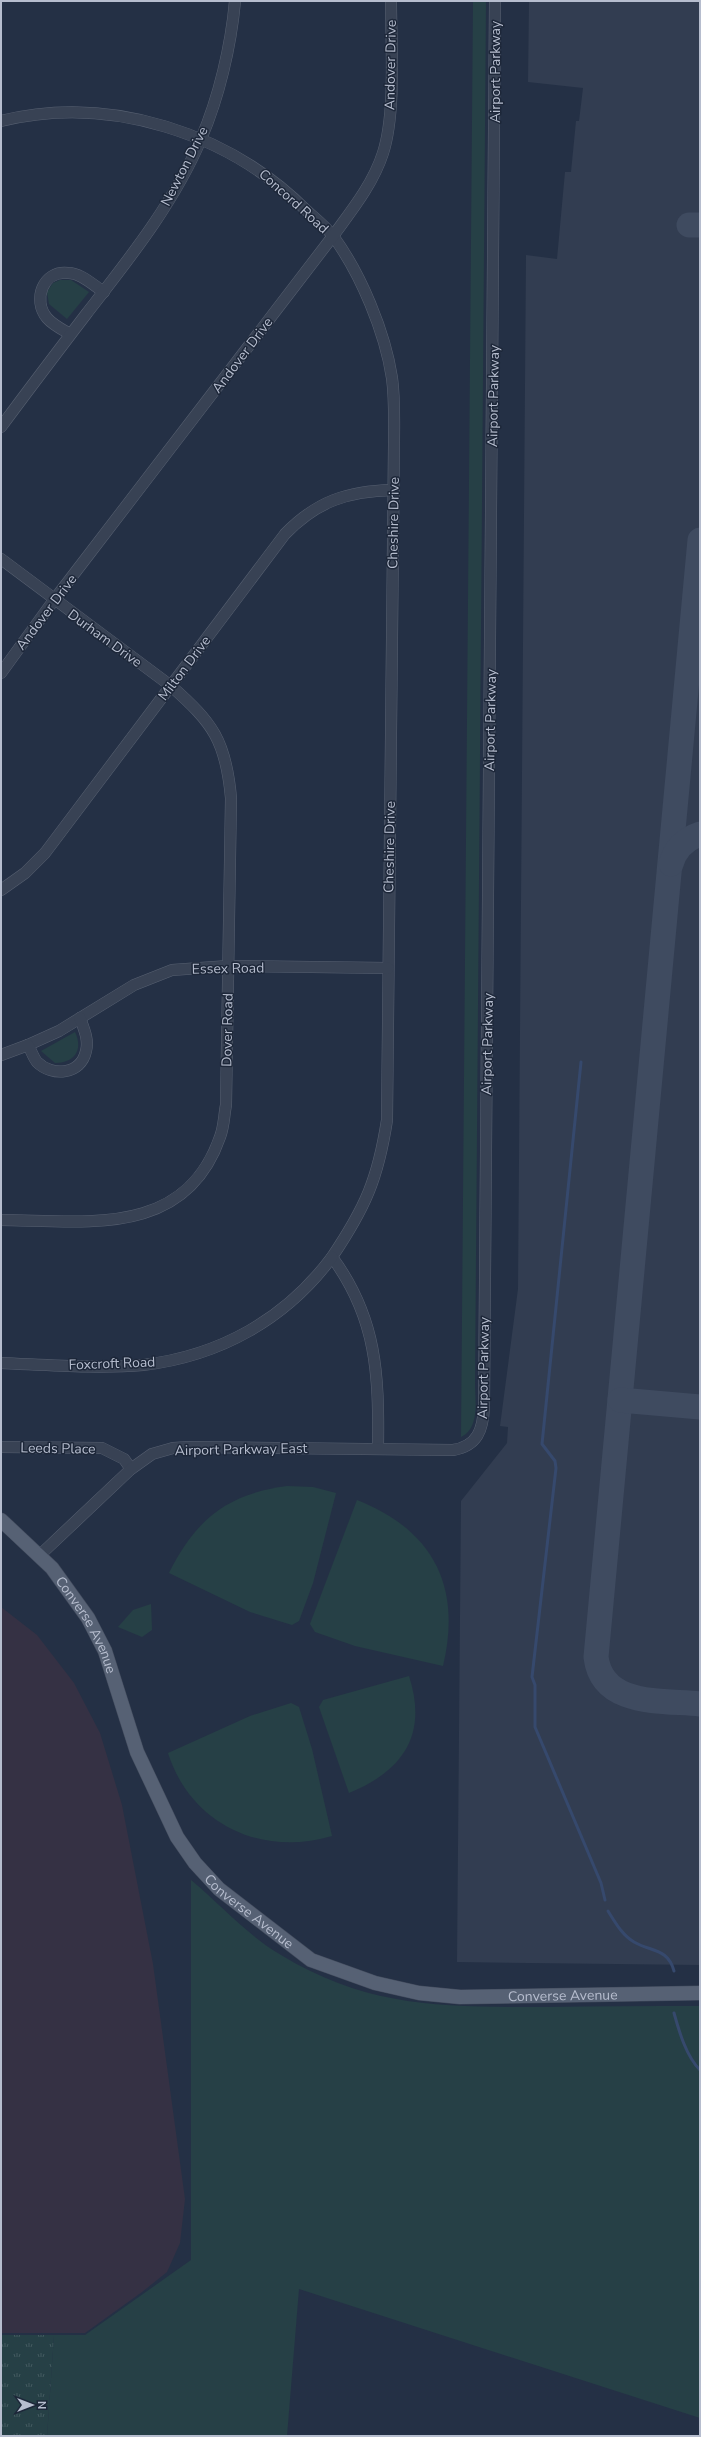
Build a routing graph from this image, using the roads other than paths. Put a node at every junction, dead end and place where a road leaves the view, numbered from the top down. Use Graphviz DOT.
graph roads {
  1 [pos="235,1"];
  2 [pos="391,1"];
  3 [pos="496,1"];
  4 [pos="1,121"];
  5 [pos="201,138"];
  6 [pos="333,236"];
  7 [pos="104,292"];
  8 [pos="70,334"];
  9 [pos="1,427"];
  10 [pos="393,490"];
  11 [pos="1,559"];
  12 [pos="54,600"];
  13 [pos="1,673"];
  14 [pos="171,686"];
  15 [pos="1,890"];
  16 [pos="228,966"];
  17 [pos="388,968"];
  18 [pos="80,1018"];
  19 [pos="28,1045"];
  20 [pos="1,1055"];
  21 [pos="1,1220"];
  22 [pos="332,1257"];
  23 [pos="1,1364"];
  24 [pos="478,1438"];
  25 [pos="1,1447"];
  26 [pos="378,1448"];
  27 [pos="132,1469"];
  28 [pos="1,1520"];
  29 [pos="40,1555"];
  30 [pos="700,1993"];
  1 -- 5 [label="street, Newton Drive"];
  2 -- 6 [label="street, Andover Drive"];
  3 -- 24 [label="street, Airport Parkway"];
  4 -- 5 [label="street, Concord Road"];
  5 -- 6 [label="street, Concord Road"];
  5 -- 7 [label="street, Newton Drive"];
  6 -- 10 [label="street, Cheshire Drive"];
  6 -- 12 [label="street, Andover Drive"];
  7 -- 8 [label="street, Newton Drive"];
  7 -- 8 [label="street"];
  8 -- 9 [label="street, Newton Drive"];
  10 -- 14 [label="street, Milton Drive"];
  10 -- 17 [label="street, Cheshire Drive"];
  11 -- 12 [label="street, Durham Drive"];
  12 -- 13 [label="street, Andover Drive"];
  12 -- 14 [label="street, Durham Drive"];
  14 -- 15 [label="street, Milton Drive"];
  14 -- 16 [label="street, Dover Road"];
  16 -- 17 [label="street, Essex Road"];
  16 -- 18 [label="street, Essex Road"];
  16 -- 21 [label="street, Dover Road"];
  17 -- 22 [label="street, Cheshire Drive"];
  18 -- 19 [label="street, Essex Road"];
  18 -- 19 [label="street"];
  19 -- 20 [label="street, Essex Road"];
  22 -- 23 [label="street, Foxcroft Road"];
  22 -- 26 [label="street"];
  24 -- 26 [label="street, Airport Parkway East"];
  25 -- 27 [label="street, Leeds Place"];
  26 -- 27 [label="street, Airport Parkway East"];
  27 -- 29 [label="street, Airport Parkway East"];
  28 -- 29 [label="main road, Converse Avenue"];
  29 -- 30 [label="main road, Converse Avenue"];
}
